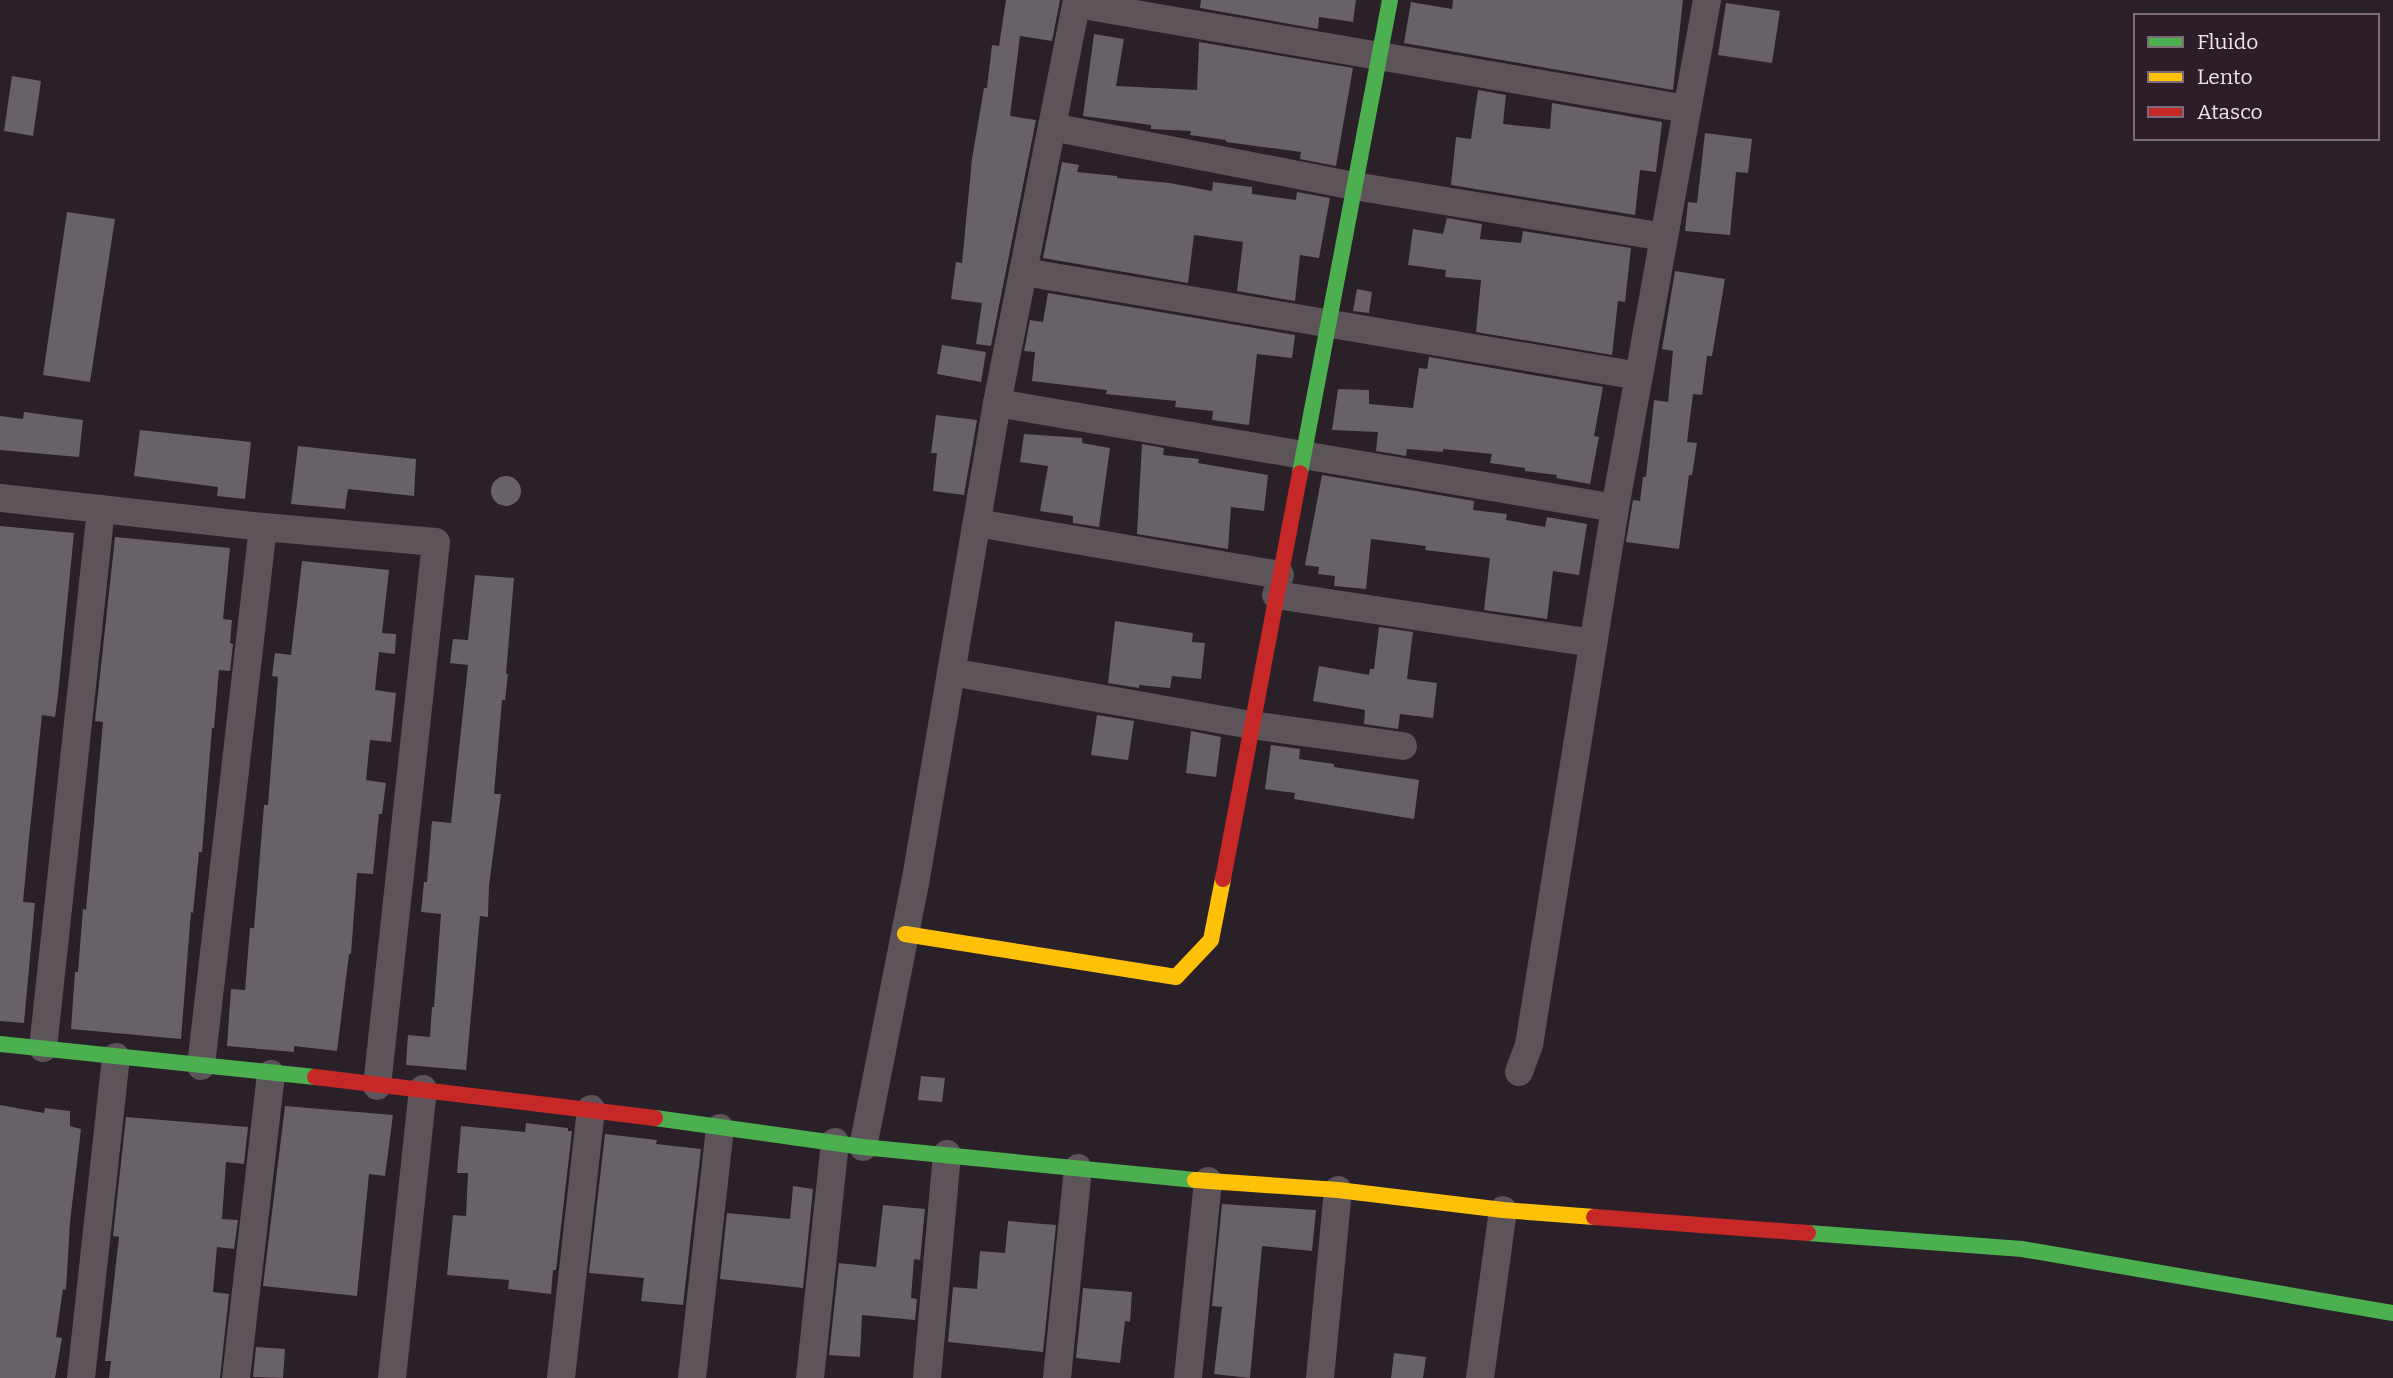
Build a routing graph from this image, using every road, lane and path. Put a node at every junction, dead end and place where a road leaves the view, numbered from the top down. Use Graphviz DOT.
graph roads {
  1 [pos="1390,0"];
  2 [pos="1707,0"];
  3 [pos="1077,2"];
  4 [pos="1379,55"];
  5 [pos="1687,109"];
  6 [pos="1052,127"];
  7 [pos="1354,186"];
  8 [pos="1664,237"];
  9 [pos="1024,272"];
  10 [pos="1328,324"];
  11 [pos="1639,376"];
  12 [pos="997,404"];
  13 [pos="1302,455"];
  14 [pos="0,498"];
  15 [pos="1615,508"];
  16 [pos="101,509"];
  17 [pos="977,523"];
  18 [pos="262,527"];
  19 [pos="1278,585"];
  20 [pos="1593,643"];
  21 [pos="951,672"];
  22 [pos="1251,725"];
  23 [pos="1403,746"];
  24 [pos="905,934"];
  25 [pos="0,1044"];
  26 [pos="43,1048"];
  27 [pos="116,1057"];
  28 [pos="201,1066"];
  29 [pos="1519,1072"];
  30 [pos="271,1074"];
  31 [pos="377,1086"];
  32 [pos="424,1089"];
  33 [pos="591,1109"];
  34 [pos="720,1128"];
  35 [pos="835,1142"];
  36 [pos="863,1147"];
  37 [pos="947,1154"];
  38 [pos="1078,1168"];
  39 [pos="1208,1181"];
  40 [pos="1338,1191"];
  41 [pos="1503,1210"];
  42 [pos="2393,1313"];
  43 [pos="80,1378"];
  44 [pos="236,1378"];
  45 [pos="392,1378"];
  46 [pos="561,1378"];
  47 [pos="692,1378"];
  48 [pos="810,1378"];
  49 [pos="927,1378"];
  50 [pos="1057,1378"];
  51 [pos="1188,1378"];
  52 [pos="1320,1378"];
  53 [pos="1480,1378"];
  1 -- 4 [label="street"];
  2 -- 5 [label="street"];
  3 -- 4 [label="street"];
  3 -- 6 [label="street"];
  4 -- 5 [label="street"];
  4 -- 7 [label="street"];
  5 -- 8 [label="street"];
  6 -- 7 [label="street"];
  6 -- 9 [label="street"];
  7 -- 8 [label="street"];
  7 -- 10 [label="street"];
  8 -- 11 [label="street"];
  9 -- 10 [label="street"];
  9 -- 12 [label="street"];
  10 -- 11 [label="street"];
  10 -- 13 [label="street"];
  11 -- 15 [label="street"];
  12 -- 13 [label="street"];
  12 -- 17 [label="street"];
  13 -- 15 [label="street"];
  13 -- 19 [label="street"];
  14 -- 16 [label="street"];
  15 -- 20 [label="street"];
  16 -- 18 [label="street"];
  16 -- 26 [label="street"];
  17 -- 19 [label="street"];
  17 -- 21 [label="street"];
  18 -- 28 [label="street"];
  18 -- 31 [label="street"];
  19 -- 20 [label="street"];
  19 -- 22 [label="street"];
  20 -- 29 [label="street"];
  21 -- 22 [label="street"];
  21 -- 24 [label="street"];
  22 -- 23 [label="street"];
  22 -- 24 [label="street"];
  24 -- 36 [label="street"];
  25 -- 26 [label="street"];
  26 -- 27 [label="street"];
  27 -- 28 [label="street"];
  27 -- 43 [label="street"];
  28 -- 30 [label="street"];
  30 -- 31 [label="street"];
  30 -- 44 [label="street"];
  31 -- 32 [label="street"];
  32 -- 33 [label="street"];
  32 -- 45 [label="street"];
  33 -- 34 [label="street"];
  33 -- 46 [label="street"];
  34 -- 35 [label="street"];
  34 -- 47 [label="street"];
  35 -- 36 [label="street"];
  35 -- 48 [label="street"];
  36 -- 37 [label="street"];
  37 -- 38 [label="street"];
  37 -- 49 [label="street"];
  38 -- 39 [label="street"];
  38 -- 50 [label="street"];
  39 -- 40 [label="street"];
  39 -- 51 [label="street"];
  40 -- 41 [label="street"];
  40 -- 52 [label="street"];
  41 -- 42 [label="street"];
  41 -- 53 [label="street"];
}
